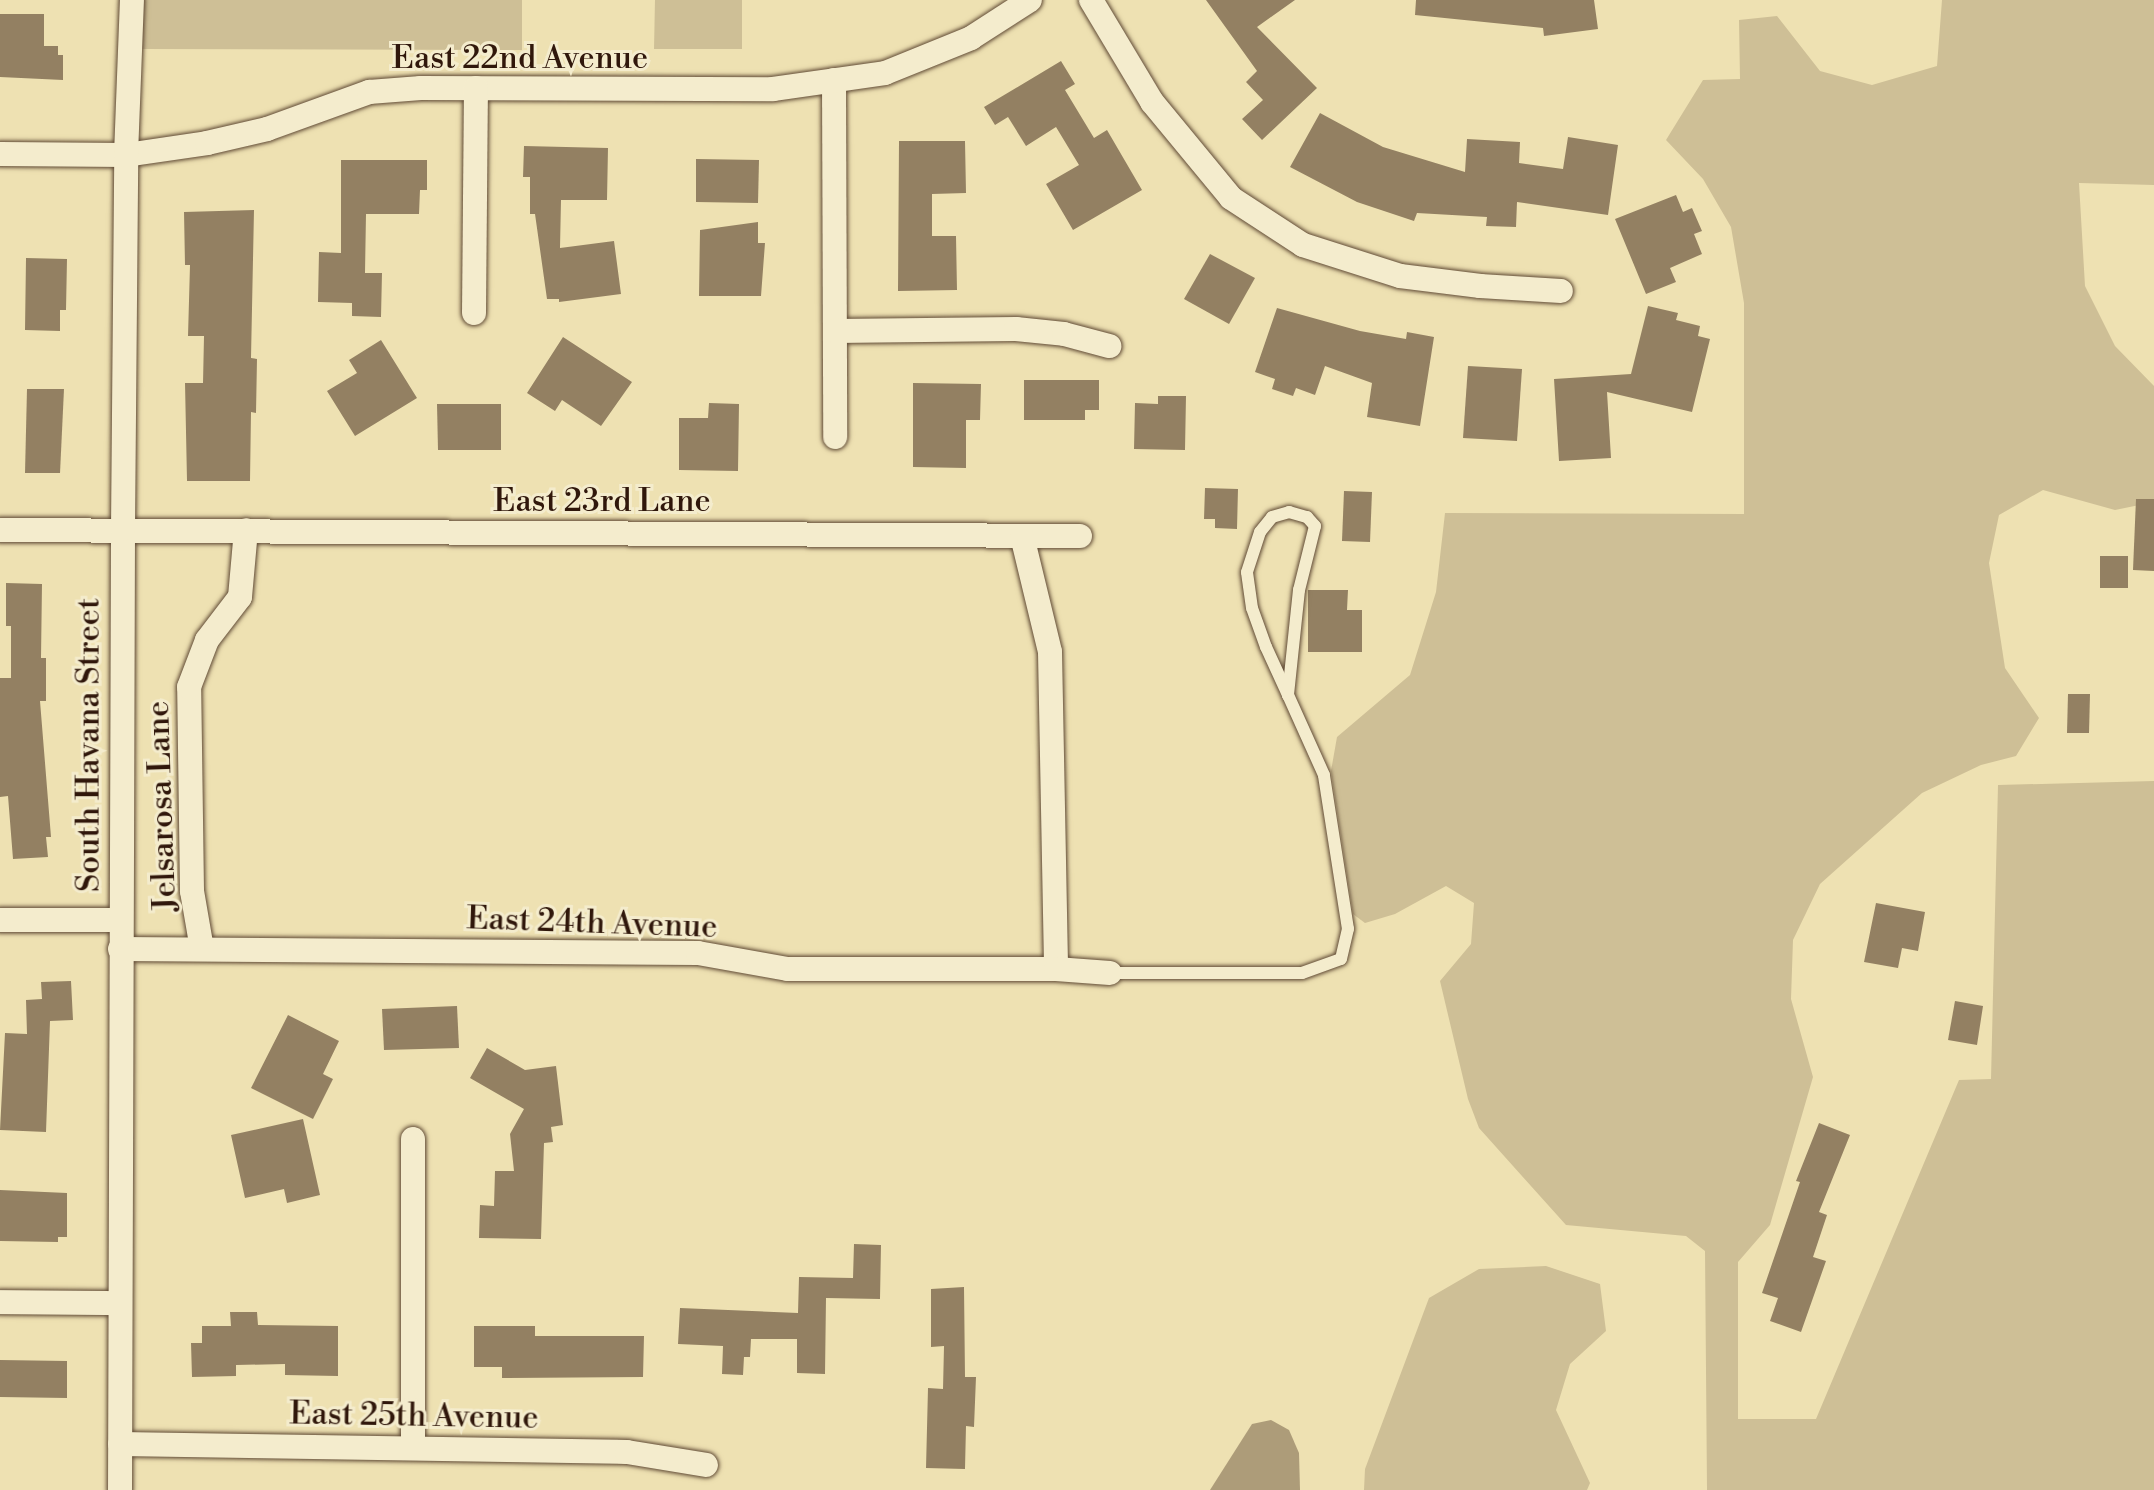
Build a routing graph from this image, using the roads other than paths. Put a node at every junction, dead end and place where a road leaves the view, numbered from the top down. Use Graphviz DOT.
graph roads {
  1 [pos="132,0"];
  2 [pos="1030,0"];
  3 [pos="1091,0"];
  4 [pos="834,80"];
  5 [pos="476,88"];
  6 [pos="0,154"];
  7 [pos="126,155"];
  8 [pos="1561,291"];
  9 [pos="474,313"];
  10 [pos="835,331"];
  11 [pos="1109,346"];
  12 [pos="835,437"];
  13 [pos="123,529"];
  14 [pos="0,530"];
  15 [pos="246,530"];
  16 [pos="1022,536"];
  17 [pos="1080,536"];
  18 [pos="1288,695"];
  19 [pos="0,920"];
  20 [pos="120,920"];
  21 [pos="120,949"];
  22 [pos="202,949"];
  23 [pos="1056,969"];
  24 [pos="1110,973"];
  25 [pos="413,1139"];
  26 [pos="0,1302"];
  27 [pos="120,1303"];
  28 [pos="120,1444"];
  29 [pos="413,1448"];
  30 [pos="706,1465"];
  31 [pos="120,1490"];
  1 -- 7 [label="street, South Havana Street"];
  2 -- 4 [label="street, East 22nd Avenue"];
  3 -- 8 [label="street"];
  4 -- 5 [label="street, East 22nd Avenue"];
  4 -- 10 [label="street"];
  5 -- 7 [label="street, East 22nd Avenue"];
  5 -- 9 [label="street"];
  6 -- 7 [label="street, East 22nd Avenue"];
  7 -- 13 [label="street, South Havana Street"];
  10 -- 11 [label="street"];
  10 -- 12 [label="street"];
  13 -- 14 [label="street, East 23rd Lane"];
  13 -- 15 [label="street, East 23rd Lane"];
  13 -- 20 [label="street, South Havana Street"];
  15 -- 16 [label="street, East 23rd Lane"];
  15 -- 22 [label="street, Jelsarosa Lane"];
  16 -- 17 [label="street, East 23rd Lane"];
  16 -- 23 [label="street"];
  18 -- 18 [label="lane"];
  18 -- 24 [label="lane"];
  19 -- 20 [label="street"];
  20 -- 21 [label="street, South Havana Street"];
  21 -- 22 [label="street, East 24th Avenue"];
  21 -- 27 [label="street, South Havana Street"];
  22 -- 23 [label="street, East 24th Avenue"];
  23 -- 24 [label="street, East 24th Avenue"];
  25 -- 29 [label="street"];
  26 -- 27 [label="street"];
  27 -- 28 [label="street, South Havana Street"];
  28 -- 29 [label="street, East 25th Avenue"];
  28 -- 31 [label="street, South Havana Street"];
  29 -- 30 [label="street, East 25th Avenue"];
}
